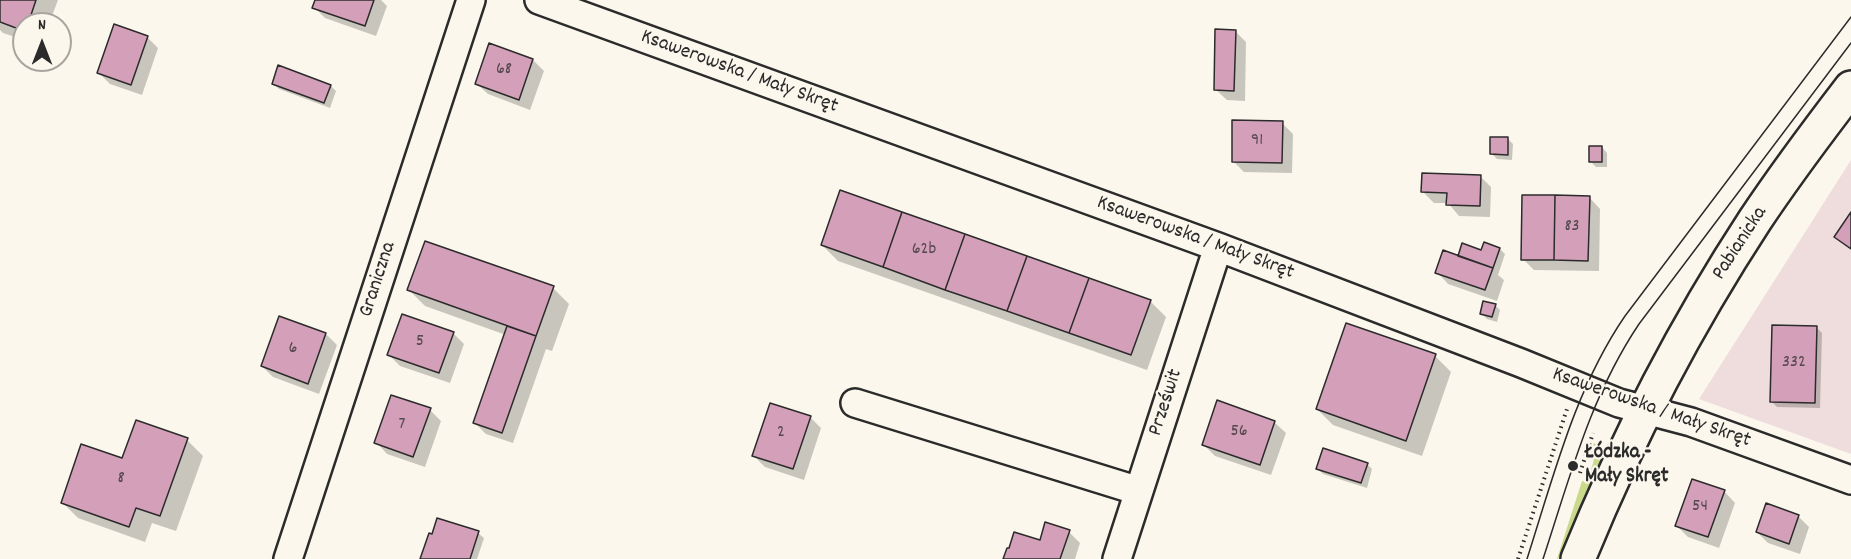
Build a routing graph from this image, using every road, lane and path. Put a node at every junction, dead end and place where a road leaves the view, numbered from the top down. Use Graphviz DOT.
graph roads {
  1 [pos="471,0"];
  2 [pos="539,0"];
  3 [pos="1851,88"];
  4 [pos="1218,247"];
  5 [pos="1570,399"];
  6 [pos="855,403"];
  7 [pos="1646,410"];
  8 [pos="1851,480"];
  9 [pos="1139,491"];
  10 [pos="288,559"];
  11 [pos="1117,559"];
  12 [pos="1518,559"];
  13 [pos="1578,559"];
  1 -- 10 [label="street, Graniczna"];
  2 -- 4 [label="street, Ksawerowska / Mały Skręt"];
  3 -- 7 [label="main road, Pabianicka"];
  4 -- 7 [label="street, Ksawerowska / Mały Skręt"];
  4 -- 9 [label="street, Prześwit"];
  5 -- 12 [label="path"];
  6 -- 9 [label="street"];
  7 -- 8 [label="street, Ksawerowska / Mały Skręt"];
  7 -- 13 [label="main road, Pabianicka"];
  9 -- 11 [label="street, Prześwit"];
}
